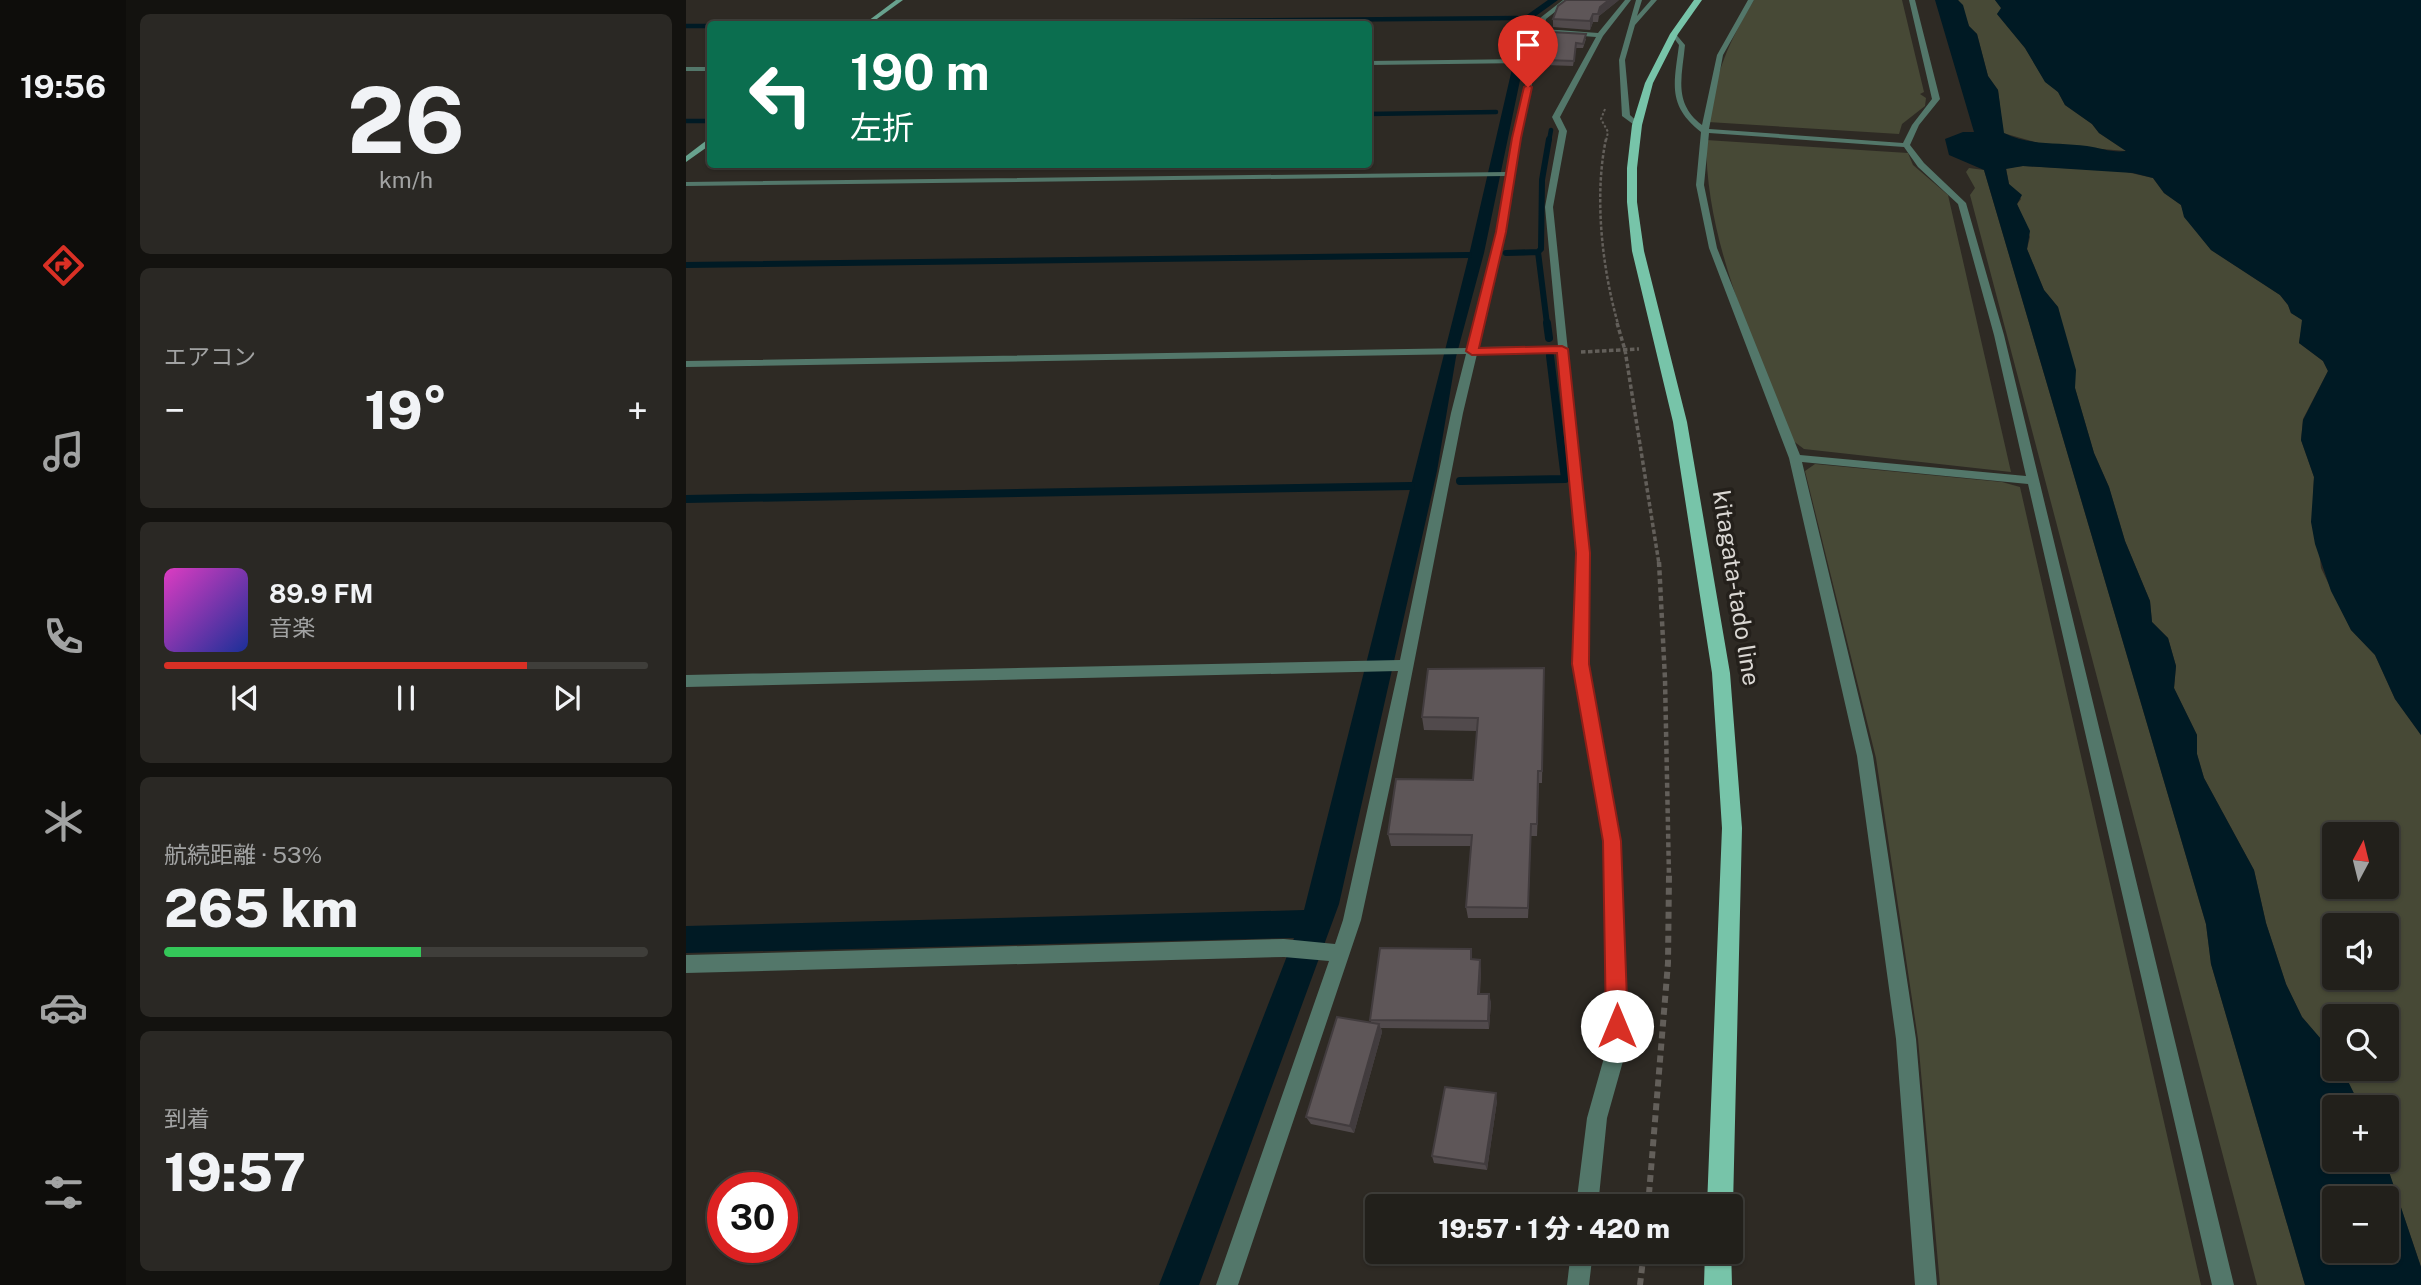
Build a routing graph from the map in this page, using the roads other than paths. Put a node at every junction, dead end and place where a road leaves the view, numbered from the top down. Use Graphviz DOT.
graph roads {
  1 [pos="900,0"];
  2 [pos="1567,0"];
  3 [pos="1628,0"];
  4 [pos="1639,0"];
  5 [pos="1654,0"];
  6 [pos="1698,0"];
  7 [pos="1752,0"];
  8 [pos="1912,0"];
  9 [pos="871,21"];
  10 [pos="1634,24"];
  11 [pos="1540,30"];
  12 [pos="1674,34"];
  13 [pos="1600,35"];
  14 [pos="1531,61"];
  15 [pos="1372,63"];
  16 [pos="686,69"];
  17 [pos="707,69"];
  18 [pos="1637,125"];
  19 [pos="1705,131"];
  20 [pos="707,144"];
  21 [pos="1906,145"];
  22 [pos="686,160"];
  23 [pos="1509,174"];
  24 [pos="686,184"];
  25 [pos="1469,351"];
  26 [pos="1562,351"];
  27 [pos="686,364"];
  28 [pos="1795,457"];
  29 [pos="2031,480"];
  30 [pos="1401,665"];
  31 [pos="686,681"];
  32 [pos="1335,953"];
  33 [pos="686,964"];
  34 [pos="1588,1194"];
  35 [pos="1720,1194"];
  36 [pos="1580,1264"];
  37 [pos="1718,1264"];
  38 [pos="1227,1285"];
  39 [pos="1578,1285"];
  40 [pos="1717,1285"];
  41 [pos="1926,1285"];
  42 [pos="2223,1285"];
  1 -- 9 [label="main road"];
  2 -- 11 [label="street"];
  3 -- 13 [label="street"];
  4 -- 10 [label="street"];
  5 -- 10 [label="street"];
  6 -- 12 [label="main road, kitagata-tado line"];
  7 -- 19 [label="street"];
  8 -- 21 [label="street"];
  10 -- 18 [label="street"];
  11 -- 13 [label="street"];
  11 -- 14 [label="street"];
  12 -- 18 [label="main road, kitagata-tado line"];
  12 -- 19 [label="street"];
  13 -- 26 [label="street"];
  14 -- 15 [label="street"];
  14 -- 23 [label="street"];
  16 -- 17 [label="street"];
  18 -- 35 [label="main road, kitagata-tado line"];
  19 -- 21 [label="street"];
  19 -- 28 [label="street"];
  20 -- 22 [label="main road"];
  21 -- 29 [label="street"];
  23 -- 24 [label="street"];
  23 -- 25 [label="street"];
  25 -- 26 [label="street"];
  25 -- 27 [label="street"];
  25 -- 30 [label="street"];
  26 -- 34 [label="street"];
  28 -- 29 [label="street"];
  28 -- 41 [label="street"];
  29 -- 42 [label="street"];
  30 -- 31 [label="street"];
  30 -- 32 [label="street"];
  32 -- 33 [label="street"];
  32 -- 38 [label="street"];
  36 -- 39 [label="street"];
  37 -- 40 [label="main road"];
}
